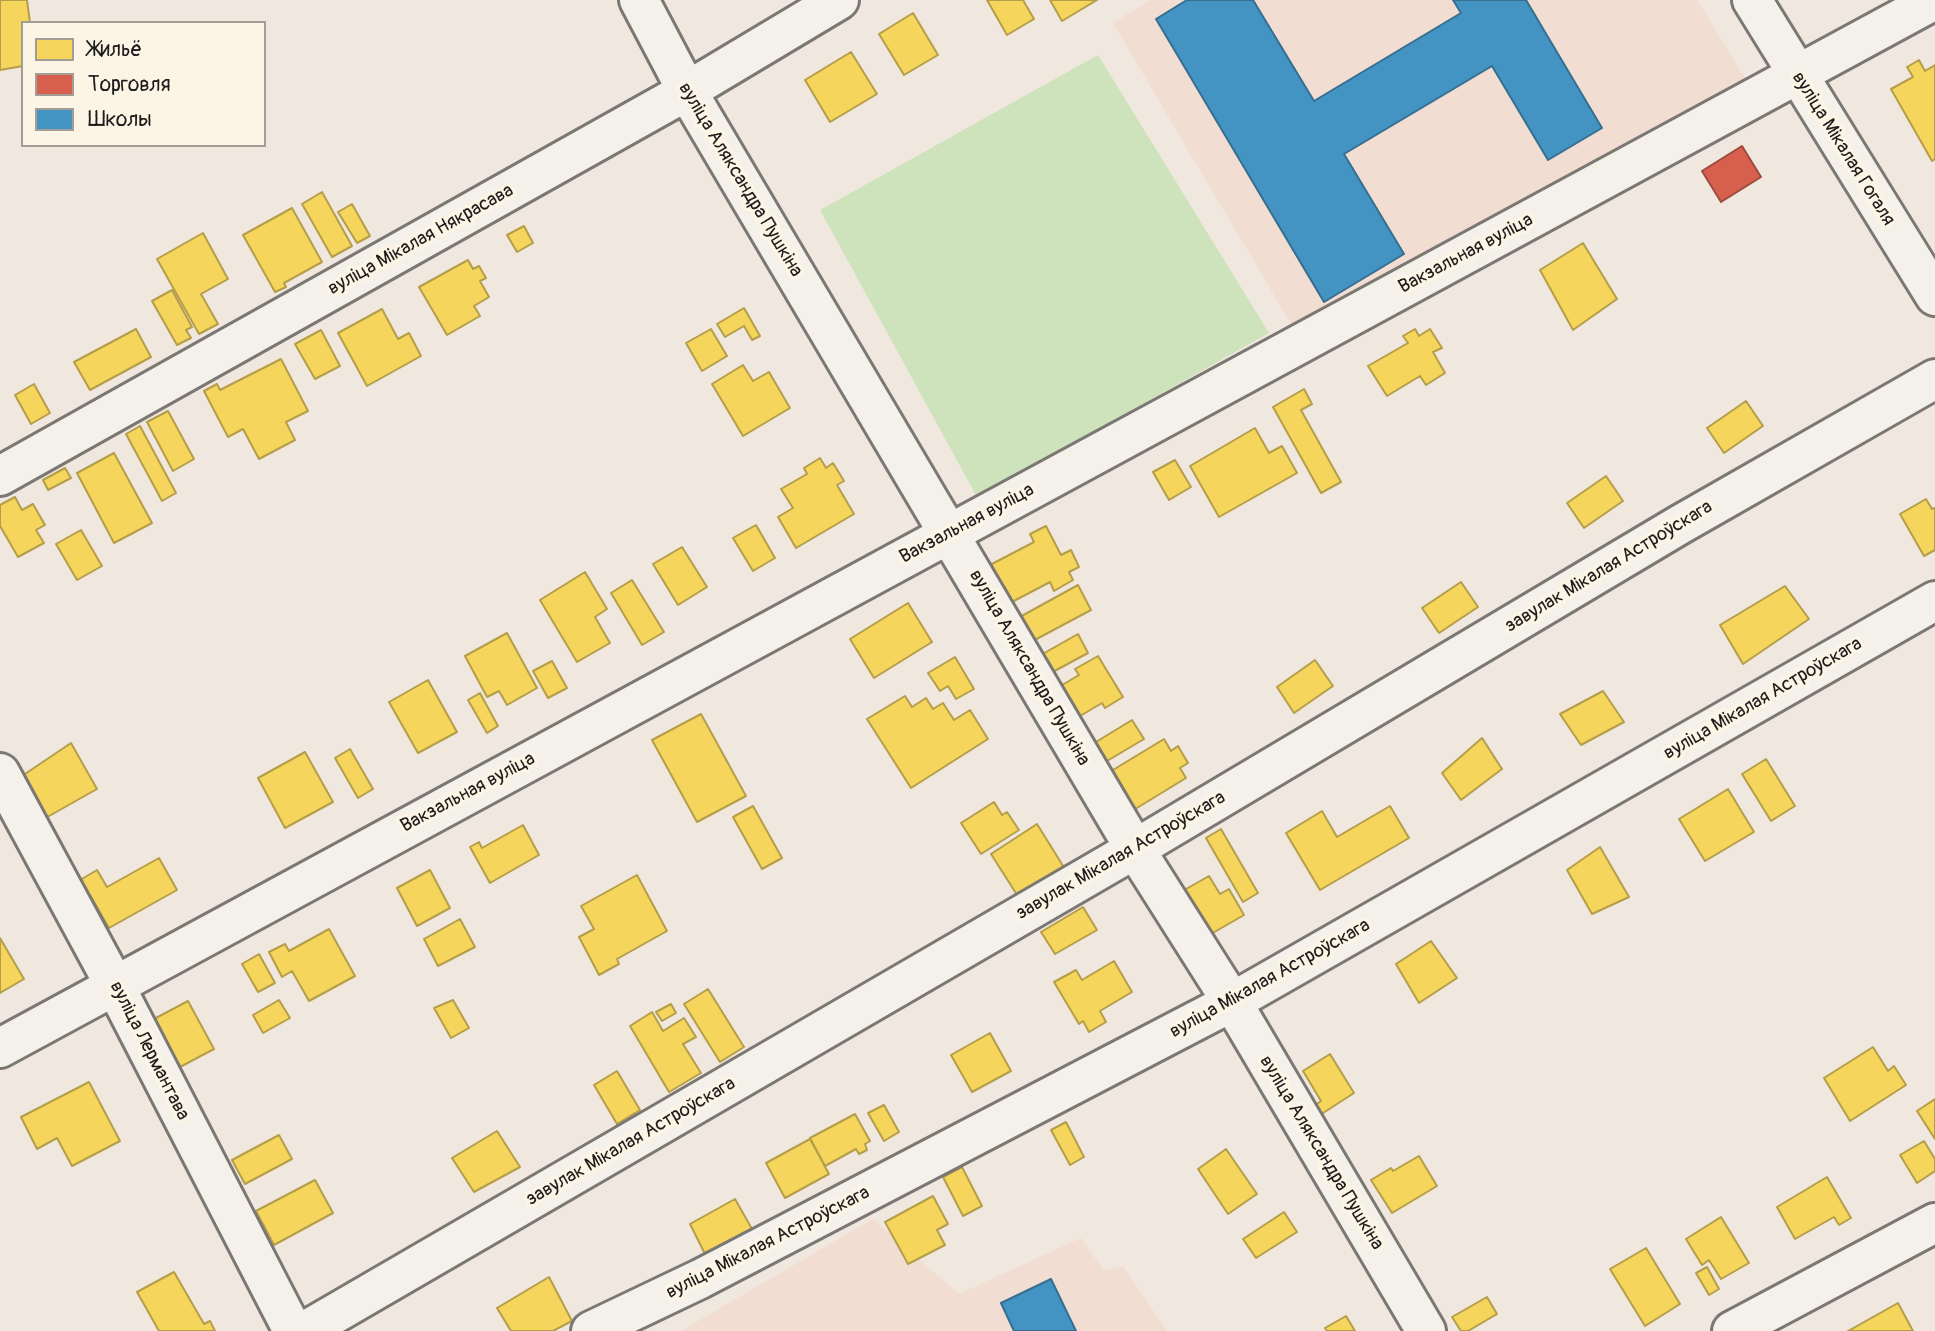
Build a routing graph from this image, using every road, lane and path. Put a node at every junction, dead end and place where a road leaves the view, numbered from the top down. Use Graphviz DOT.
graph roads {
  1 [pos="639,0"];
  2 [pos="839,0"];
  3 [pos="1752,0"];
  4 [pos="1935,0"];
  5 [pos="1797,76"];
  6 [pos="687,91"];
  7 [pos="1935,296"];
  8 [pos="1935,379"];
  9 [pos="0,476"];
  10 [pos="950,533"];
  11 [pos="1935,601"];
  12 [pos="0,773"];
  13 [pos="1135,849"];
  14 [pos="114,984"];
  15 [pos="1233,1003"];
  16 [pos="0,1048"];
  17 [pos="1935,1223"];
  18 [pos="293,1331"];
  19 [pos="305,1331"];
  20 [pos="591,1331"];
  21 [pos="1426,1331"];
  22 [pos="1732,1331"];
  1 -- 6 [label="street, вуліца Аляксандра Пушкіна"];
  2 -- 6 [label="street, вуліца Мікалая Някрасава"];
  3 -- 5 [label="street, вуліца Мікалая Гогаля"];
  4 -- 5 [label="street, Вакзальная вуліца"];
  5 -- 7 [label="street, вуліца Мікалая Гогаля"];
  5 -- 10 [label="street, Вакзальная вуліца"];
  6 -- 9 [label="street, вуліца Мікалая Някрасава"];
  6 -- 10 [label="street, вуліца Аляксандра Пушкіна"];
  8 -- 13 [label="street, завулак Мікалая Астроўскага"];
  10 -- 13 [label="street, вуліца Аляксандра Пушкіна"];
  10 -- 14 [label="street, Вакзальная вуліца"];
  11 -- 15 [label="street, вуліца Мікалая Астроўскага"];
  12 -- 14 [label="street, вуліца Лермантава"];
  13 -- 15 [label="street, вуліца Аляксандра Пушкіна"];
  13 -- 19 [label="street, завулак Мікалая Астроўскага"];
  14 -- 16 [label="street, Вакзальная вуліца"];
  14 -- 18 [label="street, вуліца Лермантава"];
  15 -- 20 [label="street, вуліца Мікалая Астроўскага"];
  15 -- 21 [label="street, вуліца Аляксандра Пушкіна"];
  17 -- 22 [label="street"];
}
